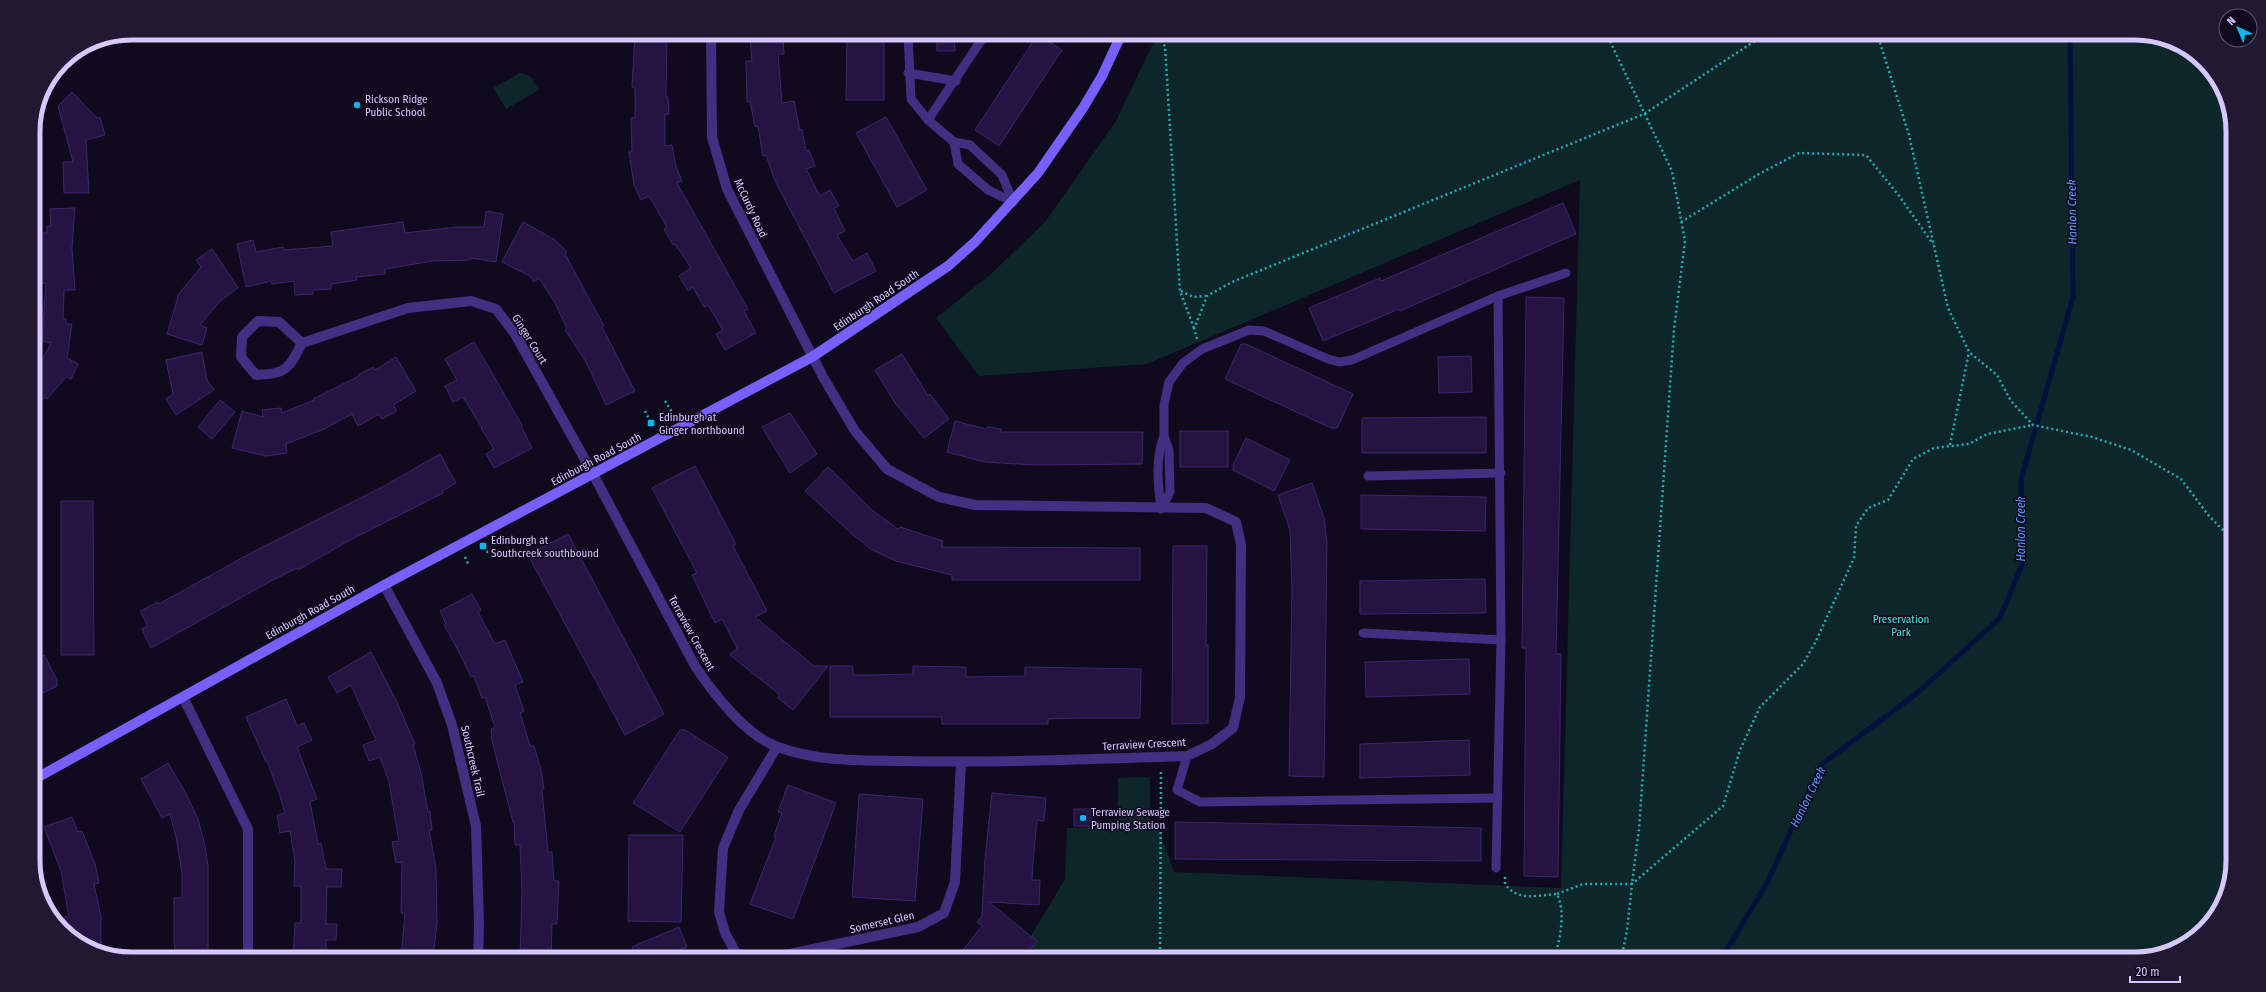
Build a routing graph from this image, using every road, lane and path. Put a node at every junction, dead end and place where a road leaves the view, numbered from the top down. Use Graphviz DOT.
graph roads {
  1 [pos="711,40"];
  2 [pos="908,40"];
  3 [pos="982,40"];
  4 [pos="1119,40"];
  5 [pos="1160,40"];
  6 [pos="1609,40"];
  7 [pos="1757,40"];
  8 [pos="1878,40"];
  9 [pos="908,73"];
  10 [pos="956,81"];
  11 [pos="1644,114"];
  12 [pos="928,120"];
  13 [pos="954,142"];
  14 [pos="1014,202"];
  15 [pos="1681,222"];
  16 [pos="1934,246"];
  17 [pos="1566,273"];
  18 [pos="1180,291"];
  19 [pos="1207,296"];
  20 [pos="1498,296"];
  21 [pos="1194,329"];
  22 [pos="302,343"];
  23 [pos="1202,349"];
  24 [pos="1969,352"];
  25 [pos="812,357"];
  26 [pos="665,401"];
  27 [pos="645,411"];
  28 [pos="672,412"];
  29 [pos="651,423"];
  30 [pos="2034,425"];
  31 [pos="1950,445"];
  32 [pos="1501,473"];
  33 [pos="593,474"];
  34 [pos="1368,476"];
  35 [pos="1161,509"];
  36 [pos="2226,533"];
  37 [pos="483,546"];
  38 [pos="464,555"];
  39 [pos="490,555"];
  40 [pos="469,566"];
  41 [pos="384,585"];
  42 [pos="1363,633"];
  43 [pos="1501,640"];
  44 [pos="183,697"];
  45 [pos="777,747"];
  46 [pos="1187,756"];
  47 [pos="1161,757"];
  48 [pos="961,762"];
  49 [pos="40,776"];
  50 [pos="1497,798"];
  51 [pos="1496,868"];
  52 [pos="1632,884"];
  53 [pos="1557,894"];
  54 [pos="248,952"];
  55 [pos="478,952"];
  56 [pos="736,952"];
  57 [pos="799,952"];
  58 [pos="1160,952"];
  59 [pos="1556,952"];
  60 [pos="1623,952"];
  1 -- 25 [label="street, McCurdy Road"];
  2 -- 9 [label="lane"];
  3 -- 10 [label="lane"];
  4 -- 14 [label="main road, Edinburgh Road South"];
  5 -- 18 [label="path"];
  6 -- 11 [label="path"];
  7 -- 11 [label="path"];
  8 -- 16 [label="path"];
  9 -- 10 [label="lane"];
  9 -- 12 [label="lane"];
  10 -- 12 [label="lane"];
  11 -- 15 [label="path"];
  11 -- 19 [label="path"];
  12 -- 13 [label="lane"];
  13 -- 14 [label="lane"];
  13 -- 14 [label="lane"];
  14 -- 25 [label="main road, Edinburgh Road South"];
  15 -- 16 [label="path"];
  15 -- 52 [label="path"];
  16 -- 24 [label="path"];
  17 -- 20 [label="lane"];
  18 -- 19 [label="path"];
  18 -- 21 [label="path"];
  19 -- 21 [label="path"];
  20 -- 23 [label="lane"];
  20 -- 32 [label="lane"];
  21 -- 23 [label="path"];
  22 -- 22 [label="street"];
  22 -- 33 [label="street, Ginger Court"];
  23 -- 35 [label="lane"];
  24 -- 30 [label="path"];
  24 -- 31 [label="path"];
  25 -- 33 [label="main road, Edinburgh Road South"];
  25 -- 35 [label="street, Terraview Crescent"];
  26 -- 28 [label="path"];
  27 -- 29 [label="path"];
  30 -- 31 [label="path"];
  30 -- 36 [label="path"];
  31 -- 52 [label="path"];
  32 -- 34 [label="lane"];
  32 -- 43 [label="lane"];
  33 -- 41 [label="main road, Edinburgh Road South"];
  33 -- 45 [label="street, Terraview Crescent"];
  35 -- 46 [label="street, Terraview Crescent"];
  37 -- 39 [label="path"];
  38 -- 40 [label="path"];
  41 -- 44 [label="main road, Edinburgh Road South"];
  41 -- 55 [label="street, Southcreek Trail"];
  42 -- 43 [label="lane"];
  43 -- 50 [label="lane"];
  44 -- 49 [label="main road, Edinburgh Road South"];
  44 -- 54 [label="street"];
  45 -- 48 [label="street, Terraview Crescent"];
  45 -- 56 [label="street"];
  46 -- 47 [label="street, Terraview Crescent"];
  46 -- 50 [label="lane"];
  47 -- 48 [label="street, Terraview Crescent"];
  47 -- 58 [label="path"];
  48 -- 57 [label="street, Somerset Glen"];
  50 -- 51 [label="lane"];
  51 -- 53 [label="path"];
  52 -- 53 [label="path"];
  52 -- 60 [label="path"];
  53 -- 59 [label="path"];
}
